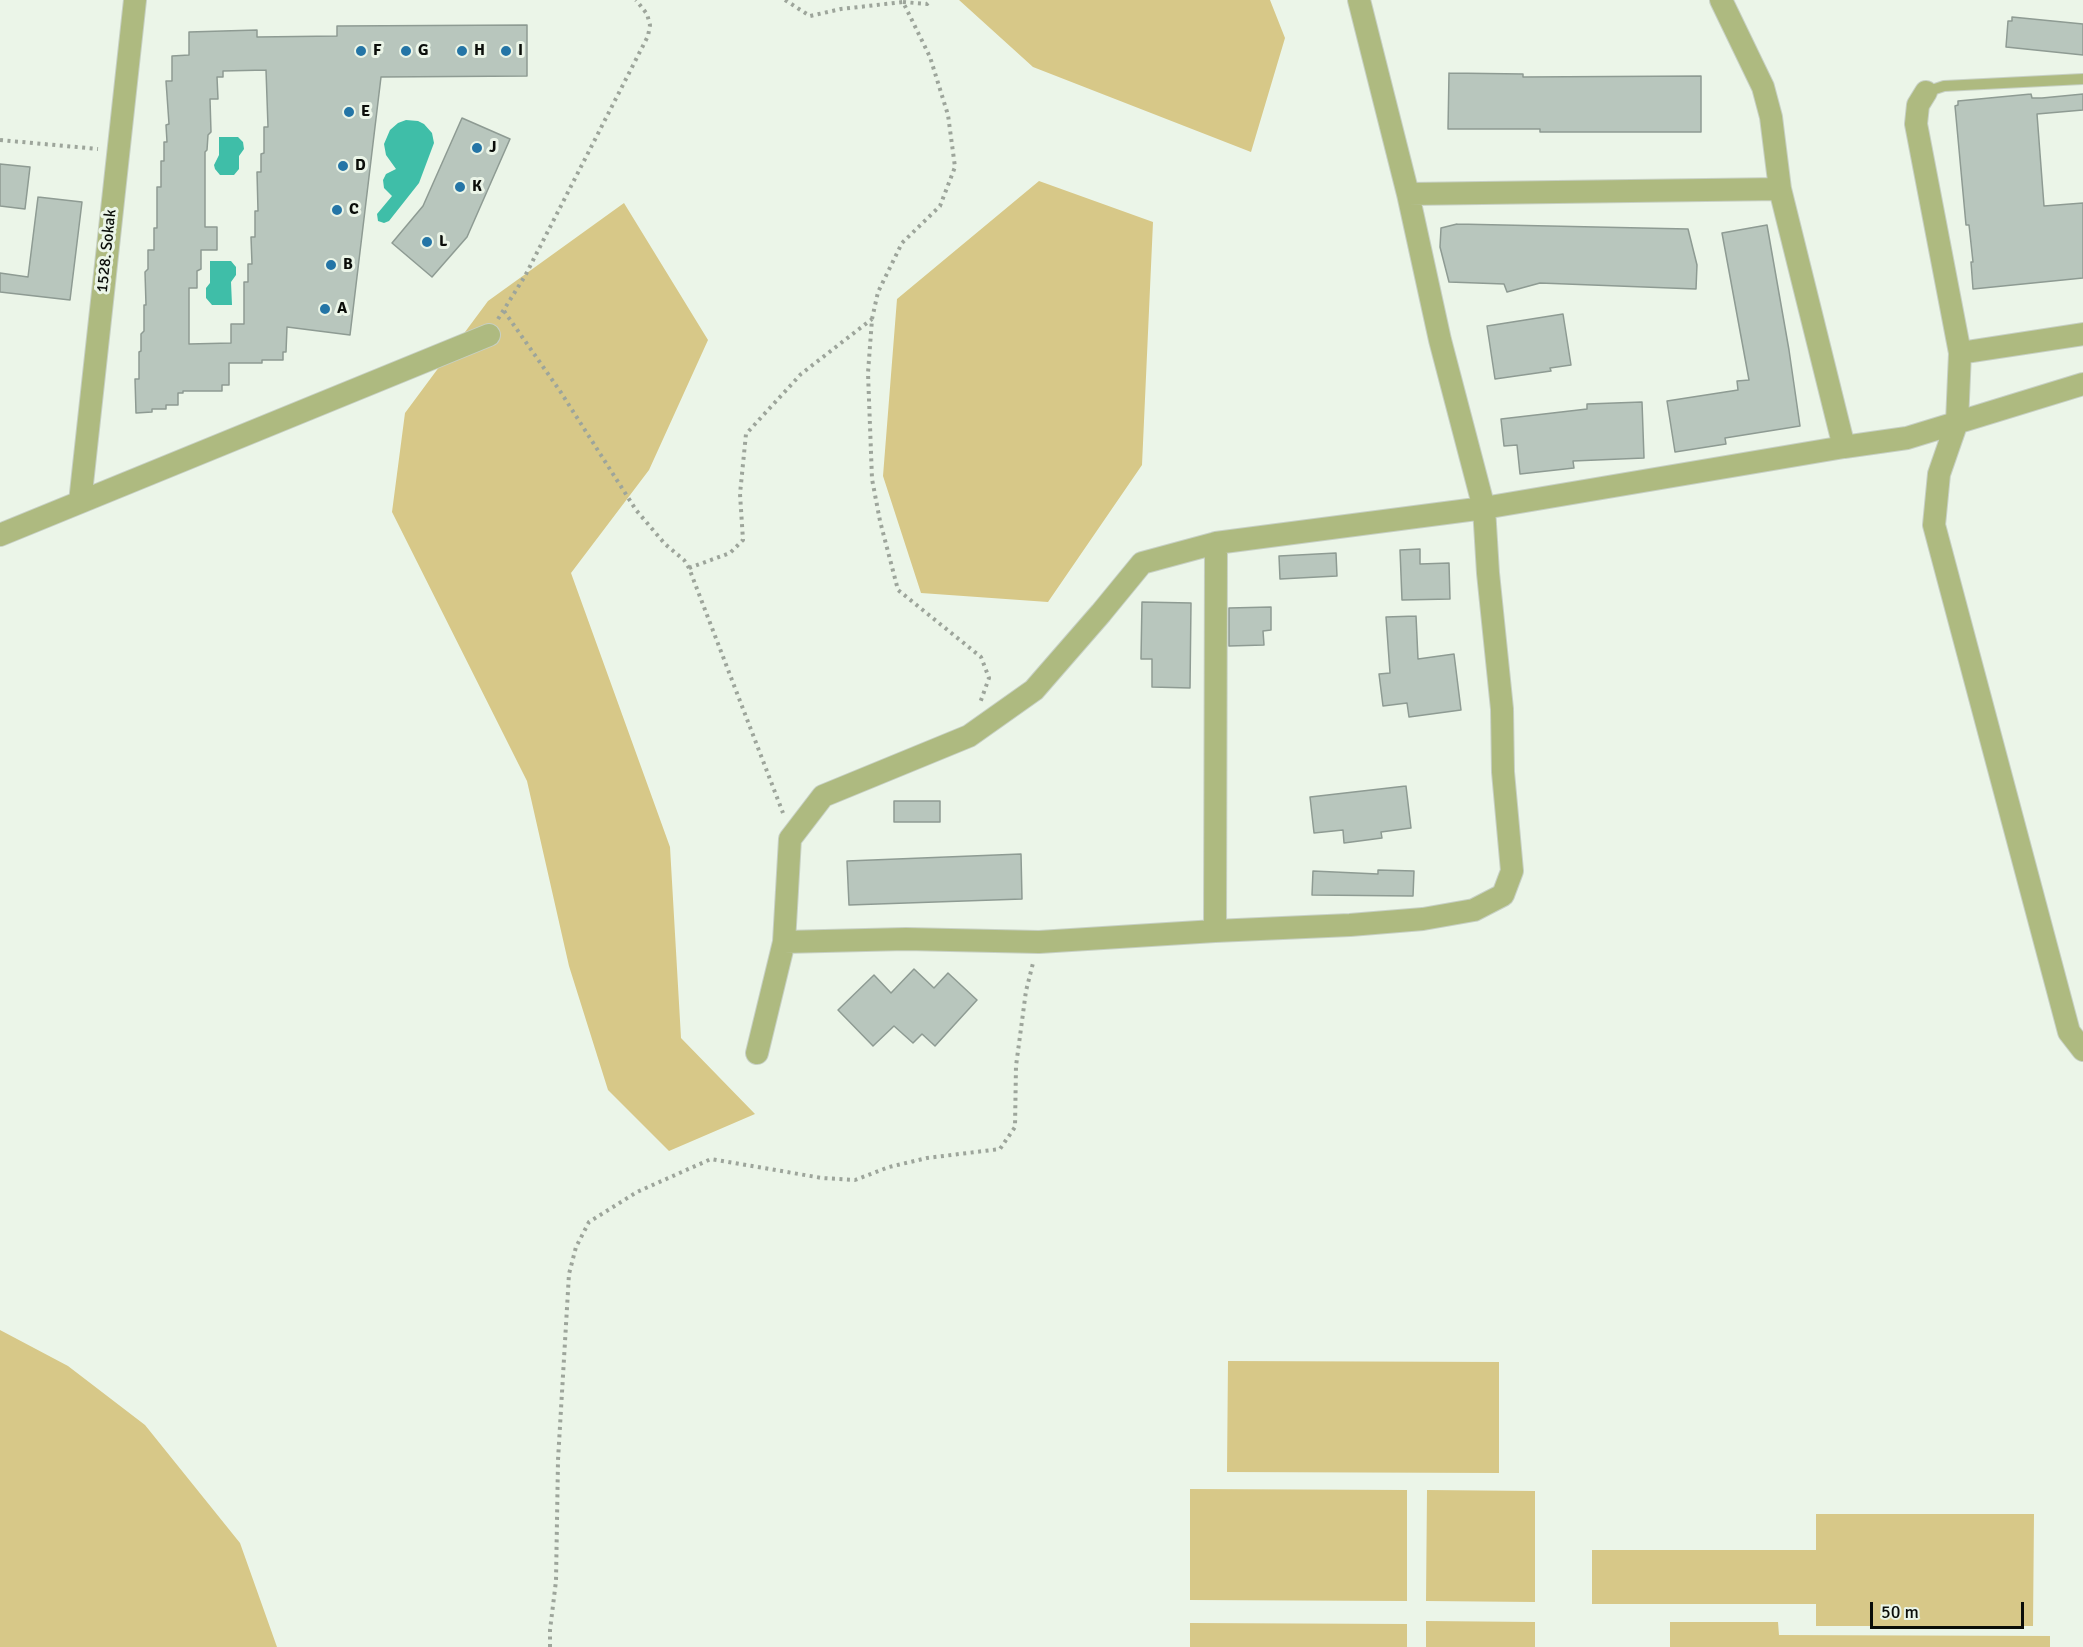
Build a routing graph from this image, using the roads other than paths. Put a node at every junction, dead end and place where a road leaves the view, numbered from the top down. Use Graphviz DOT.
graph roads {
  1 [pos="135,0"];
  2 [pos="1359,0"];
  3 [pos="1721,0"];
  4 [pos="2083,79"];
  5 [pos="1926,93"];
  6 [pos="1780,189"];
  7 [pos="1408,194"];
  8 [pos="2083,334"];
  9 [pos="489,335"];
  10 [pos="1960,353"];
  11 [pos="2083,384"];
  12 [pos="1957,422"];
  13 [pos="1844,447"];
  14 [pos="80,502"];
  15 [pos="1484,508"];
  16 [pos="0,535"];
  17 [pos="1216,543"];
  18 [pos="1215,931"];
  19 [pos="784,942"];
  20 [pos="2083,1050"];
  21 [pos="757,1053"];
  1 -- 14 [label="street, 1528. Sokak"];
  2 -- 7 [label="street"];
  3 -- 6 [label="street"];
  4 -- 5 [label="lane"];
  5 -- 10 [label="street"];
  6 -- 7 [label="street"];
  6 -- 13 [label="street"];
  7 -- 15 [label="street"];
  8 -- 10 [label="street"];
  9 -- 14 [label="street"];
  10 -- 12 [label="street"];
  11 -- 12 [label="street"];
  12 -- 13 [label="street"];
  12 -- 20 [label="street"];
  13 -- 15 [label="street"];
  14 -- 16 [label="street"];
  15 -- 17 [label="street"];
  15 -- 18 [label="street"];
  17 -- 18 [label="street"];
  17 -- 19 [label="street"];
  18 -- 19 [label="street"];
  19 -- 21 [label="street"];
}
